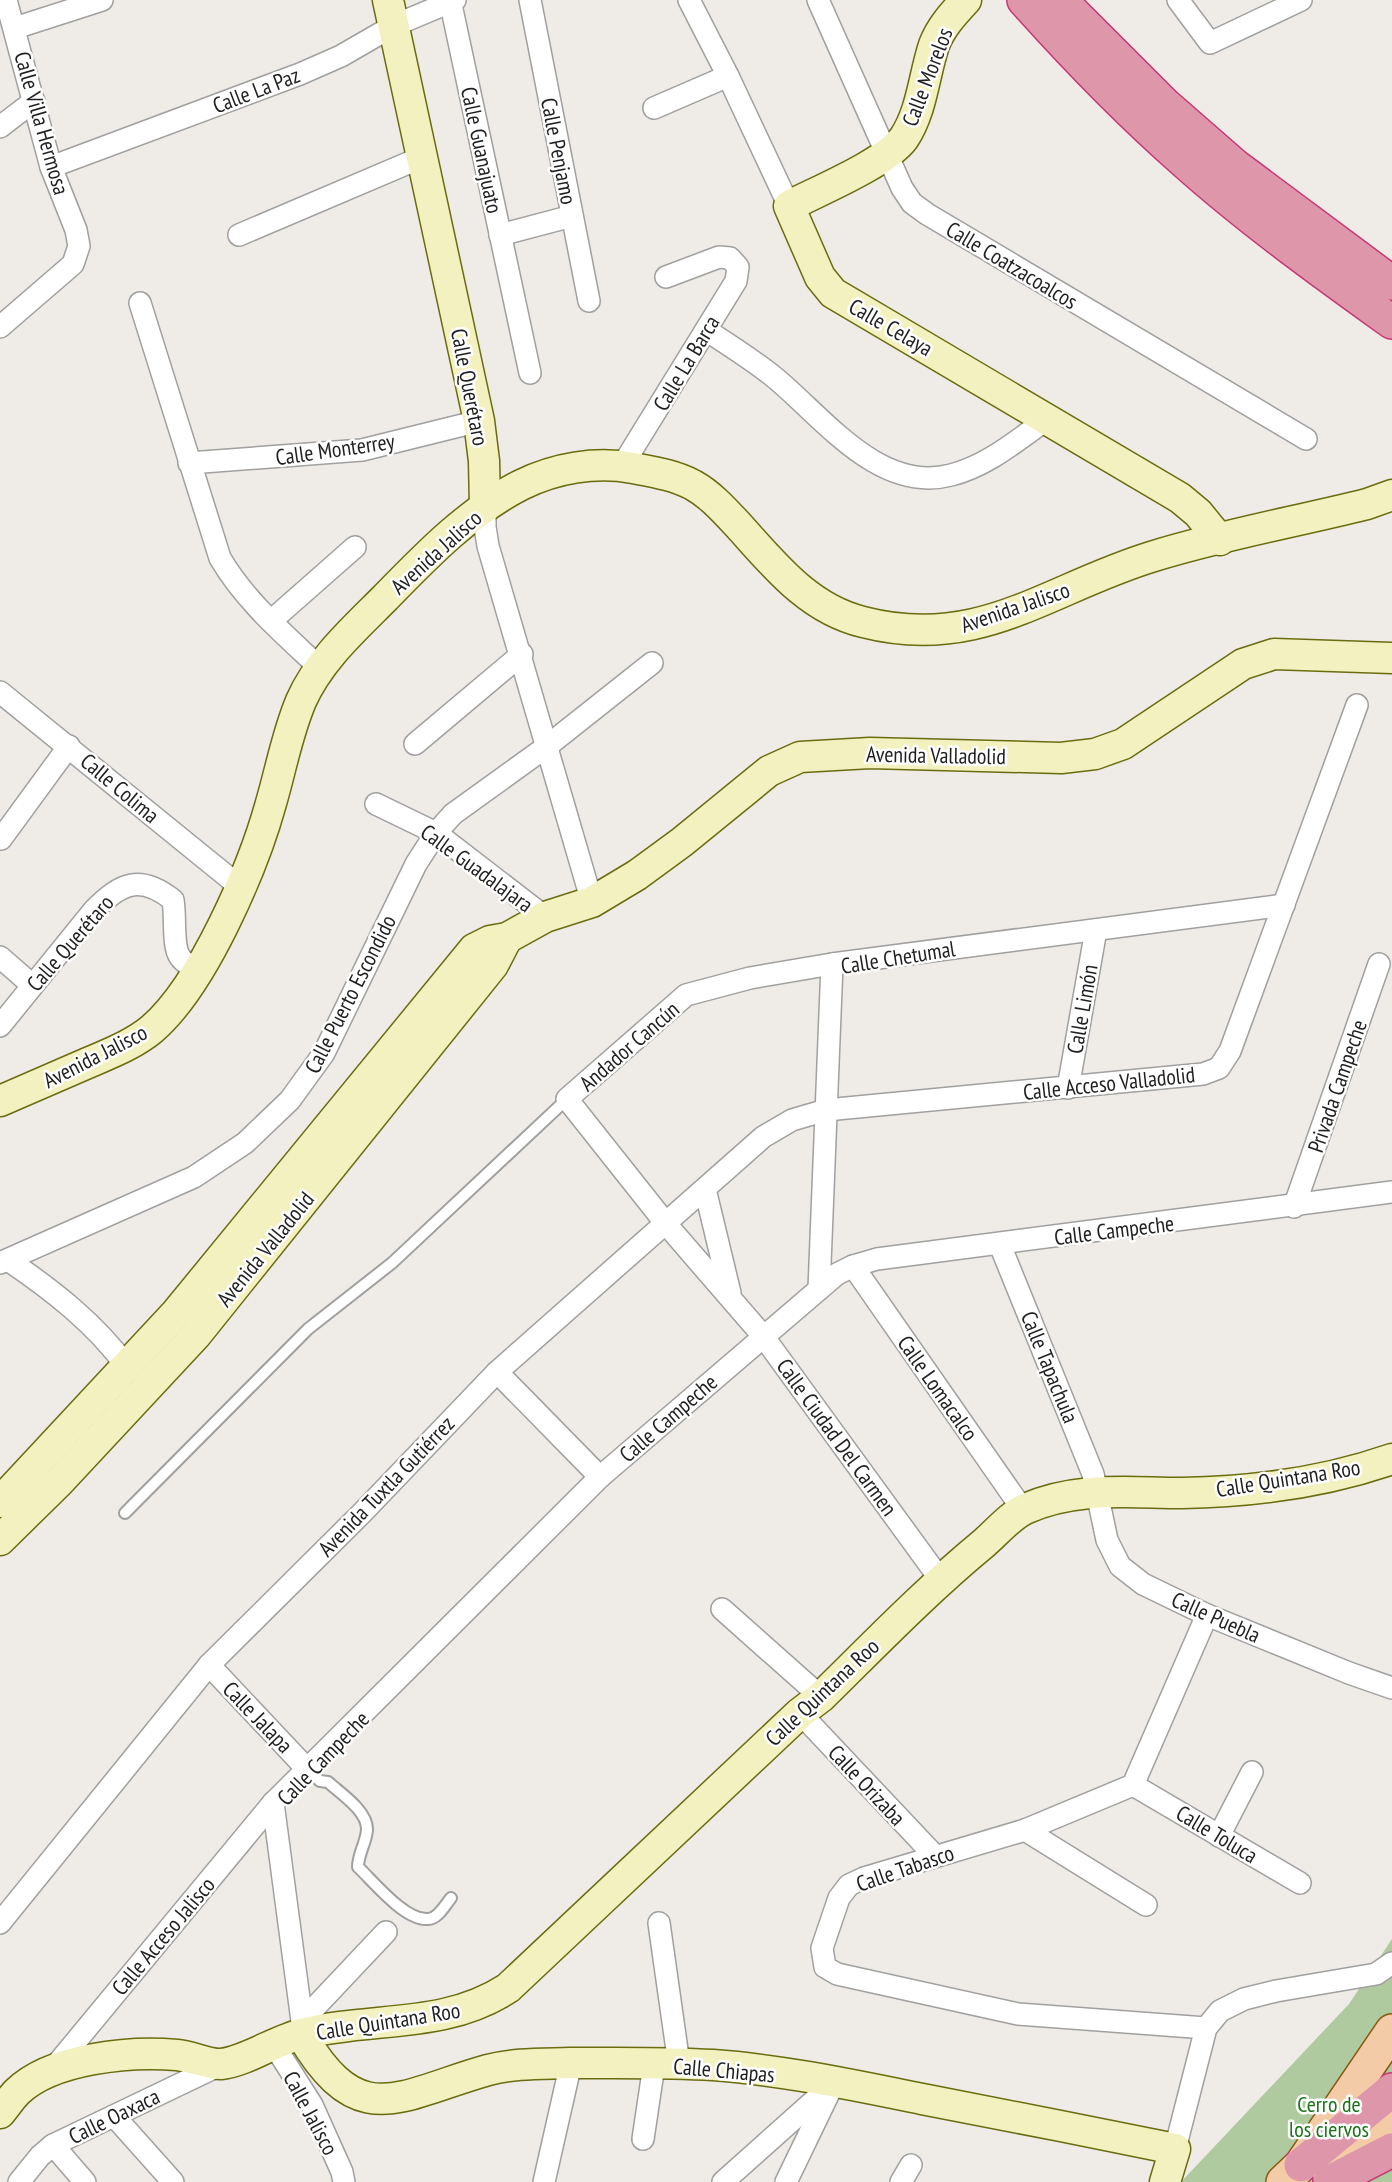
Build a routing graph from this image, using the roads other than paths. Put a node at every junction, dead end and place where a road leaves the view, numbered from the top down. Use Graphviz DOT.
graph roads {
  1 [pos="6,0"];
  2 [pos="102,0"];
  3 [pos="530,0"];
  4 [pos="689,0"];
  5 [pos="818,0"];
  6 [pos="1024,0"];
  7 [pos="1060,0"];
  8 [pos="1178,0"];
  9 [pos="1301,0"];
  10 [pos="452,1"];
  11 [pos="961,5"];
  12 [pos="390,13"];
  13 [pos="15,28"];
  14 [pos="728,76"];
  15 [pos="34,101"];
  16 [pos="654,108"];
  17 [pos="0,127"];
  18 [pos="888,154"];
  19 [pos="420,158"];
  20 [pos="51,167"];
  21 [pos="789,207"];
  22 [pos="572,216"];
  23 [pos="500,234"];
  24 [pos="239,235"];
  25 [pos="666,278"];
  26 [pos="1392,283"];
  27 [pos="589,301"];
  28 [pos="140,303"];
  29 [pos="1392,322"];
  30 [pos="0,327"];
  31 [pos="706,330"];
  32 [pos="530,373"];
  33 [pos="1046,420"];
  34 [pos="478,422"];
  35 [pos="1306,439"];
  36 [pos="189,463"];
  37 [pos="622,466"];
  38 [pos="1392,495"];
  39 [pos="485,507"];
  40 [pos="1220,540"];
  41 [pos="355,547"];
  42 [pos="271,621"];
  43 [pos="522,654"];
  44 [pos="1392,658"];
  45 [pos="652,663"];
  46 [pos="320,668"];
  47 [pos="0,692"];
  48 [pos="1357,705"];
  49 [pos="415,744"];
  50 [pos="69,746"];
  51 [pos="546,747"];
  52 [pos="375,804"];
  53 [pos="436,833"];
  54 [pos="1,839"];
  55 [pos="239,886"];
  56 [pos="592,902"];
  57 [pos="1284,905"];
  58 [pos="545,918"];
  59 [pos="1096,930"];
  60 [pos="507,938"];
  61 [pos="0,957"];
  62 [pos="832,964"];
  63 [pos="1379,964"];
  64 [pos="199,973"];
  65 [pos="32,985"];
  66 [pos="0,1026"];
  67 [pos="1068,1088"];
  68 [pos="567,1099"];
  69 [pos="0,1101"];
  70 [pos="826,1110"];
  71 [pos="705,1189"];
  72 [pos="1392,1192"];
  73 [pos="1294,1207"];
  74 [pos="667,1225"];
  75 [pos="1000,1245"];
  76 [pos="4,1262"];
  77 [pos="853,1266"];
  78 [pos="819,1289"];
  79 [pos="730,1297"];
  80 [pos="763,1336"];
  81 [pos="127,1367"];
  82 [pos="496,1372"];
  83 [pos="1392,1459"];
  84 [pos="600,1478"];
  85 [pos="1095,1491"];
  86 [pos="0,1502"];
  87 [pos="1023,1510"];
  88 [pos="125,1513"];
  89 [pos="0,1540"];
  90 [pos="940,1580"];
  91 [pos="722,1609"];
  92 [pos="1207,1616"];
  93 [pos="208,1665"];
  94 [pos="1392,1688"];
  95 [pos="811,1705"];
  96 [pos="307,1769"];
  97 [pos="1252,1772"];
  98 [pos="1133,1785"];
  99 [pos="273,1803"];
  100 [pos="1025,1830"];
  101 [pos="1220,1836"];
  102 [pos="935,1856"];
  103 [pos="1300,1883"];
  104 [pos="452,1898"];
  105 [pos="1146,1905"];
  106 [pos="0,1923"];
  107 [pos="659,1923"];
  108 [pos="386,1932"];
  109 [pos="1392,1963"];
  110 [pos="301,2027"];
  111 [pos="1206,2028"];
  112 [pos="1392,2031"];
  113 [pos="274,2045"];
  114 [pos="571,2063"];
  115 [pos="666,2064"];
  116 [pos="220,2065"];
  117 [pos="53,2069"];
  118 [pos="835,2082"];
  119 [pos="1392,2090"];
  120 [pos="6,2097"];
  121 [pos="115,2117"];
  122 [pos="1392,2121"];
  123 [pos="643,2139"];
  124 [pos="53,2145"];
  125 [pos="1175,2149"];
  126 [pos="1392,2150"];
  127 [pos="1303,2176"];
  128 [pos="19,2182"];
  129 [pos="85,2182"];
  130 [pos="173,2182"];
  131 [pos="344,2182"];
  132 [pos="544,2182"];
  133 [pos="723,2182"];
  134 [pos="786,2182"];
  135 [pos="1165,2182"];
  136 [pos="1330,2182"];
  1 -- 13 [label="street, Calle Villa Hermosa"];
  2 -- 13 [label="street"];
  3 -- 22 [label="street, Calle Penjamo"];
  4 -- 14 [label="street, Calle Celaya"];
  5 -- 18 [label="street, Calle Coatzacoalcos"];
  6 -- 29 [label="highway"];
  7 -- 26 [label="highway"];
  8 -- 9 [label="street"];
  10 -- 12 [label="street, Calle La Paz"];
  10 -- 23 [label="street, Calle Guanajuato"];
  11 -- 18 [label="street, Calle Morelos"];
  12 -- 19 [label="street, Calle Querétaro"];
  12 -- 20 [label="street, Calle La Paz"];
  13 -- 15 [label="street, Calle Villa Hermosa"];
  14 -- 16 [label="street"];
  14 -- 21 [label="street, Calle Celaya"];
  15 -- 17 [label="street"];
  15 -- 20 [label="street, Calle Villa Hermosa"];
  18 -- 21 [label="street"];
  18 -- 35 [label="street, Calle Coatzacoalcos"];
  19 -- 24 [label="street"];
  19 -- 34 [label="street, Calle Querétaro"];
  20 -- 30 [label="street, Calle Villa Hermosa"];
  21 -- 33 [label="street, Calle Celaya"];
  22 -- 23 [label="street"];
  22 -- 27 [label="street, Calle Penjamo"];
  23 -- 32 [label="street, Calle Guanajuato"];
  25 -- 31 [label="street, Calle La Barca"];
  28 -- 36 [label="street"];
  31 -- 33 [label="street"];
  31 -- 37 [label="street, Calle La Barca"];
  33 -- 40 [label="street, Calle Celaya"];
  34 -- 36 [label="street, Calle Monterrey"];
  34 -- 39 [label="street, Calle Querétaro"];
  36 -- 42 [label="street"];
  37 -- 39 [label="street, Avenida Jalisco"];
  37 -- 40 [label="street, Avenida Jalisco"];
  38 -- 40 [label="street, Avenida Jalisco"];
  39 -- 43 [label="street, Calle Querétaro"];
  39 -- 46 [label="street, Avenida Jalisco"];
  41 -- 42 [label="street"];
  42 -- 46 [label="street"];
  43 -- 49 [label="street"];
  43 -- 51 [label="street, Calle Querétaro"];
  44 -- 56 [label="street, Avenida Valladolid"];
  45 -- 51 [label="street, Calle Puerto Escondido"];
  46 -- 55 [label="street, Avenida Jalisco"];
  47 -- 50 [label="street, Calle Colima"];
  48 -- 57 [label="street, Calle Acceso Valladolid"];
  50 -- 54 [label="street"];
  50 -- 55 [label="street, Calle Colima"];
  51 -- 53 [label="street, Calle Puerto Escondido"];
  51 -- 56 [label="street, Calle Querétaro"];
  52 -- 53 [label="street, Calle Guadalajara"];
  53 -- 58 [label="street, Calle Guadalajara"];
  53 -- 76 [label="street, Calle Puerto Escondido"];
  55 -- 64 [label="street, Avenida Jalisco"];
  56 -- 58 [label="street, Avenida Valladolid"];
  57 -- 59 [label="street, Calle Chetumal"];
  57 -- 67 [label="street, Calle Acceso Valladolid"];
  58 -- 60 [label="street, Avenida Valladolid"];
  59 -- 62 [label="street, Calle Chetumal"];
  59 -- 67 [label="street, Calle Limón"];
  60 -- 81 [label="street, Avenida Valladolid"];
  60 -- 89 [label="street, Avenida Valladolid"];
  61 -- 65 [label="street"];
  62 -- 68 [label="street, Andador Cancún"];
  62 -- 70 [label="street, Calle Chetumal"];
  63 -- 73 [label="street, Privada Campeche"];
  64 -- 65 [label="street, Calle Querétaro"];
  64 -- 69 [label="street, Avenida Jalisco"];
  65 -- 66 [label="street, Calle Querétaro"];
  67 -- 70 [label="street, Calle Acceso Valladolid"];
  68 -- 74 [label="street, Calle Ciudad Del Carmen"];
  68 -- 88 [label="lane"];
  70 -- 71 [label="street, Avenida Tuxtla Gutiérrez"];
  70 -- 78 [label="street, Calle Chetumal"];
  71 -- 74 [label="street, Avenida Tuxtla Gutiérrez"];
  71 -- 79 [label="street"];
  72 -- 73 [label="street, Calle Campeche"];
  73 -- 75 [label="street, Calle Campeche"];
  74 -- 79 [label="street, Calle Ciudad Del Carmen"];
  74 -- 82 [label="street, Avenida Tuxtla Gutiérrez"];
  75 -- 77 [label="street, Calle Campeche"];
  75 -- 85 [label="street, Calle Tapachula"];
  76 -- 81 [label="street"];
  77 -- 78 [label="street, Calle Campeche"];
  77 -- 87 [label="street, Calle Lomacalco"];
  78 -- 80 [label="street, Calle Campeche"];
  79 -- 80 [label="street, Calle Ciudad Del Carmen"];
  80 -- 84 [label="street, Calle Campeche"];
  80 -- 90 [label="street, Calle Ciudad Del Carmen"];
  81 -- 86 [label="street, Avenida Valladolid"];
  82 -- 84 [label="street"];
  82 -- 93 [label="street, Avenida Tuxtla Gutiérrez"];
  83 -- 85 [label="street, Calle Quintana Roo"];
  84 -- 96 [label="street, Calle Campeche"];
  85 -- 87 [label="street, Calle Quintana Roo"];
  85 -- 92 [label="street, Calle Puebla"];
  87 -- 90 [label="street, Calle Quintana Roo"];
  90 -- 95 [label="street, Calle Quintana Roo"];
  91 -- 95 [label="street, Calle Orizaba"];
  92 -- 94 [label="street, Calle Puebla"];
  92 -- 98 [label="street"];
  93 -- 96 [label="street, Calle Jalapa"];
  93 -- 106 [label="street, Avenida Tuxtla Gutiérrez"];
  95 -- 102 [label="street, Calle Orizaba"];
  95 -- 110 [label="street, Calle Quintana Roo"];
  96 -- 99 [label="street, Calle Campeche"];
  96 -- 104 [label="lane"];
  97 -- 101 [label="street"];
  98 -- 100 [label="street, Calle Tabasco"];
  98 -- 101 [label="street, Calle Toluca"];
  99 -- 110 [label="street, Calle Campeche"];
  99 -- 117 [label="street, Calle Acceso Jalisco"];
  100 -- 102 [label="street, Calle Tabasco"];
  100 -- 105 [label="street"];
  101 -- 103 [label="street, Calle Toluca"];
  102 -- 111 [label="street, Calle Tabasco"];
  107 -- 115 [label="street"];
  108 -- 110 [label="street"];
  109 -- 111 [label="street"];
  110 -- 113 [label="street, Calle Jalisco"];
  110 -- 114 [label="street, Calle Chiapas"];
  111 -- 125 [label="street"];
  112 -- 127 [label="main road"];
  113 -- 116 [label="street, Calle Jalisco"];
  113 -- 131 [label="street, Calle Jalisco"];
  114 -- 115 [label="street, Calle Chiapas"];
  114 -- 132 [label="street"];
  115 -- 118 [label="street, Calle Chiapas"];
  115 -- 123 [label="street"];
  116 -- 117 [label="street"];
  116 -- 121 [label="street, Calle Oaxaca"];
  117 -- 120 [label="street"];
  118 -- 125 [label="street, Calle Chiapas"];
  118 -- 133 [label="street"];
  118 -- 134 [label="street"];
  119 -- 127 [label="highway"];
  121 -- 124 [label="street, Calle Oaxaca"];
  121 -- 130 [label="street"];
  122 -- 127 [label="main road"];
  124 -- 128 [label="street, Calle Oaxaca"];
  124 -- 129 [label="street"];
  125 -- 135 [label="street"];
  126 -- 136 [label="highway"];
}
